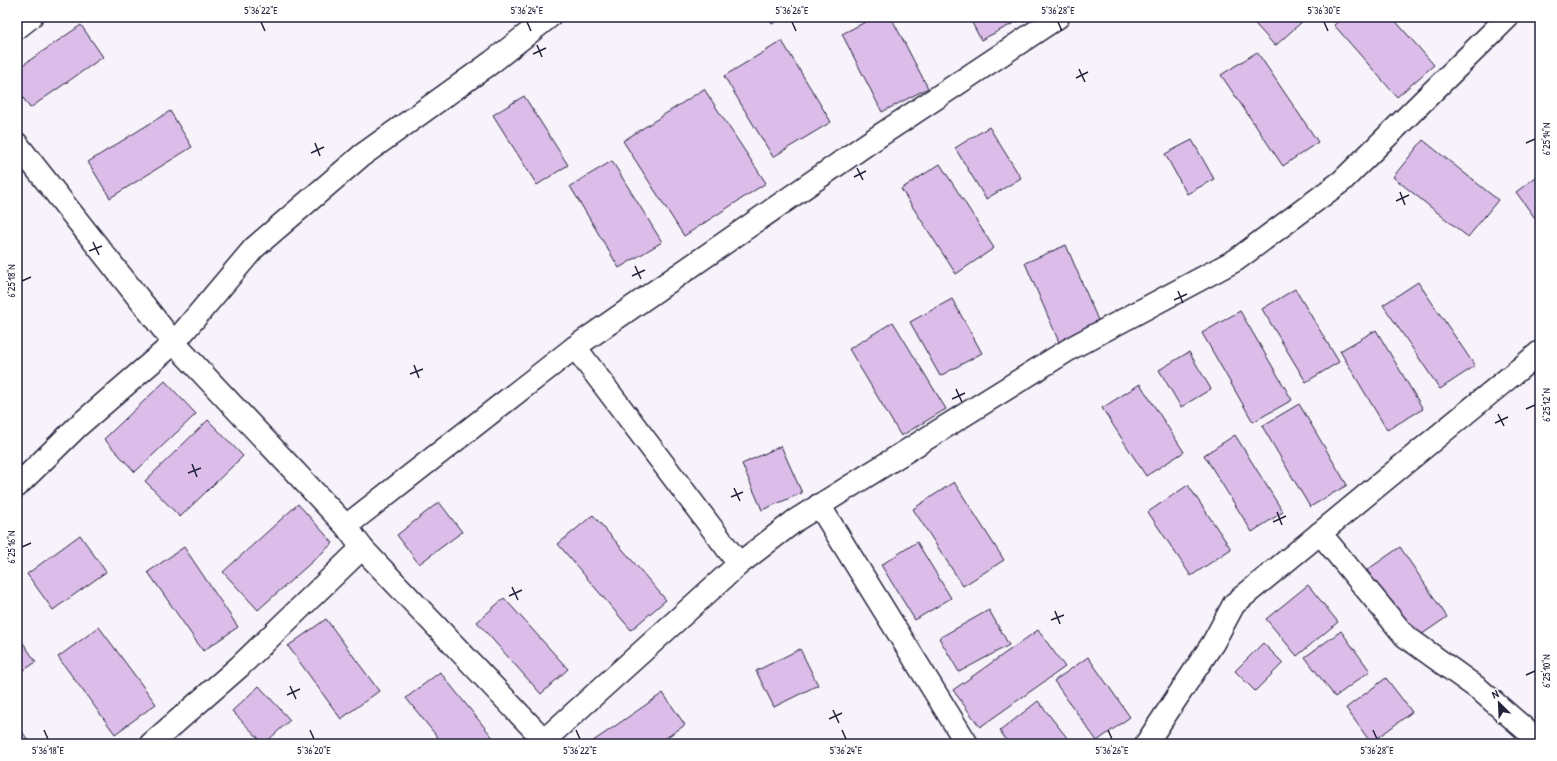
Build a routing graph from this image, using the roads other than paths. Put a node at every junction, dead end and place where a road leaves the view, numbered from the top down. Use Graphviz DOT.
graph roads {
  1 [pos="31,17"];
  2 [pos="549,17"];
  3 [pos="1058,17"];
  4 [pos="1508,17"];
  5 [pos="17,28"];
  6 [pos="17,144"];
  7 [pos="174,343"];
  8 [pos="575,347"];
  9 [pos="1540,352"];
  10 [pos="17,486"];
  11 [pos="820,506"];
  12 [pos="346,526"];
  13 [pos="1320,534"];
  14 [pos="362,548"];
  15 [pos="739,564"];
  16 [pos="542,742"];
  17 [pos="1539,742"];
  18 [pos="151,744"];
  19 [pos="967,744"];
  20 [pos="1146,744"];
  1 -- 5 [label="street"];
  2 -- 7 [label="street"];
  3 -- 8 [label="street"];
  4 -- 11 [label="street"];
  6 -- 7 [label="street"];
  7 -- 10 [label="street"];
  7 -- 12 [label="street"];
  8 -- 12 [label="street"];
  8 -- 15 [label="street"];
  9 -- 13 [label="street"];
  11 -- 15 [label="street"];
  11 -- 19 [label="street"];
  12 -- 14 [label="street"];
  13 -- 17 [label="street"];
  13 -- 20 [label="street"];
  14 -- 16 [label="street"];
  14 -- 18 [label="street"];
  15 -- 16 [label="street"];
}
